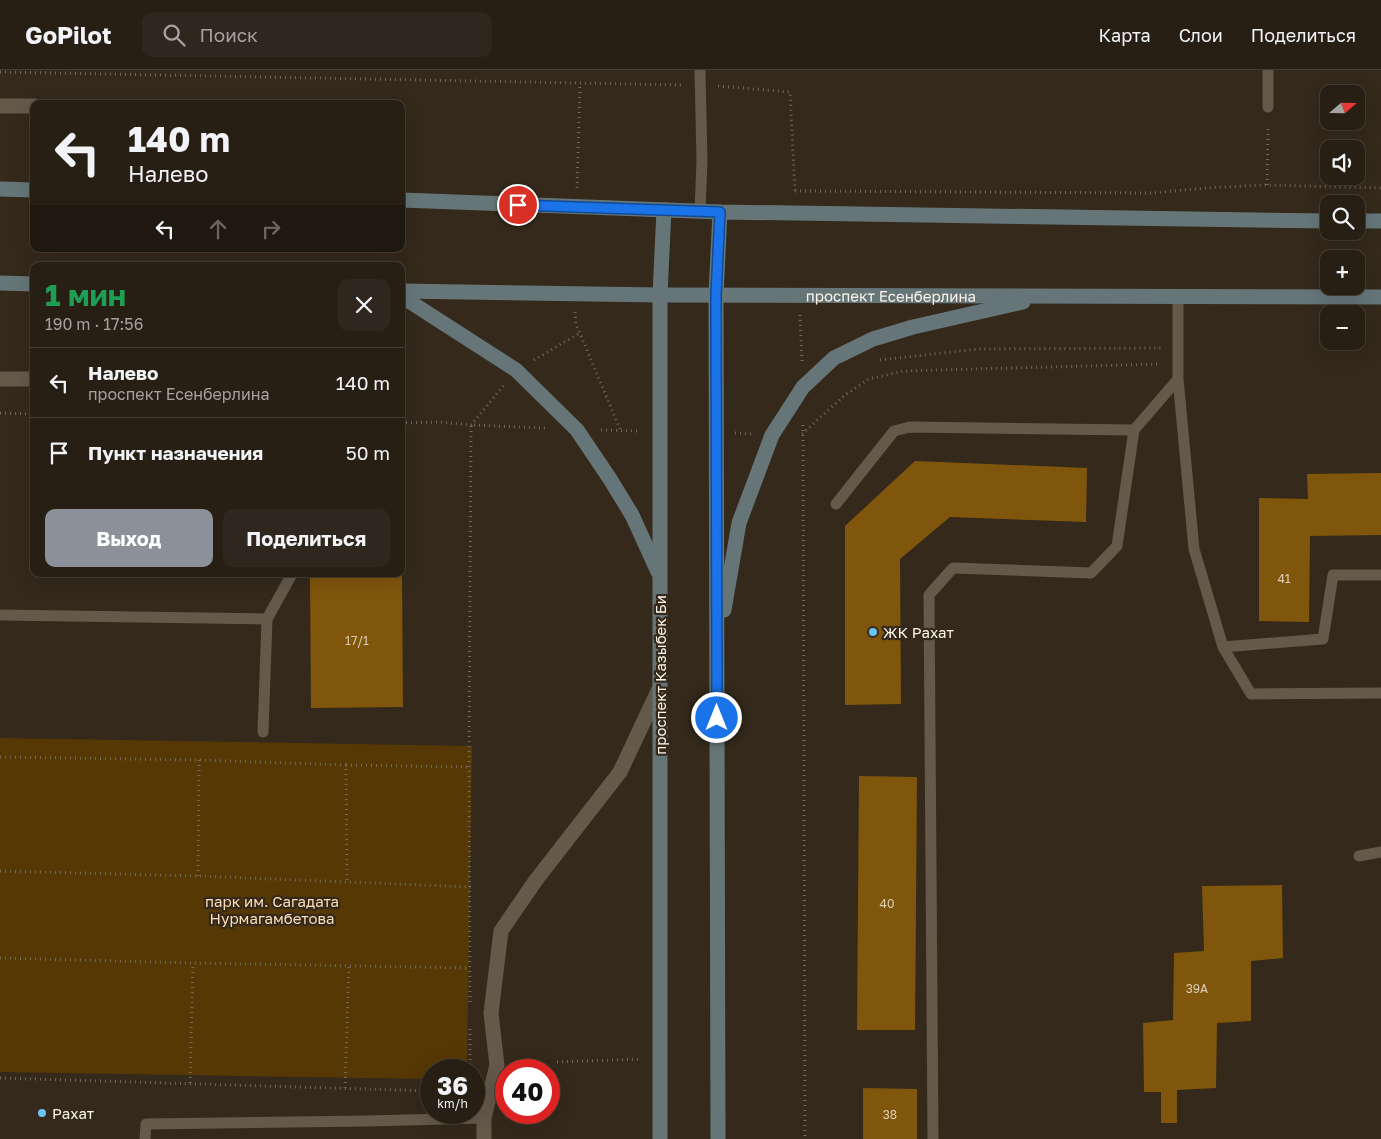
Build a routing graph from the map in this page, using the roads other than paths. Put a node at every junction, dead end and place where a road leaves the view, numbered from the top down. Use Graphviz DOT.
graph roads {
  1 [pos="700,70"];
  2 [pos="1268,70"];
  3 [pos="0,106"];
  4 [pos="30,106"];
  5 [pos="1268,107"];
  6 [pos="0,189"];
  7 [pos="30,190"];
  8 [pos="405,200"];
  9 [pos="664,210"];
  10 [pos="700,211"];
  11 [pos="720,212"];
  12 [pos="1320,220"];
  13 [pos="1365,221"];
  14 [pos="1381,222"];
  15 [pos="0,283"];
  16 [pos="30,284"];
  17 [pos="405,291"];
  18 [pos="660,295"];
  19 [pos="716,295"];
  20 [pos="1049,296"];
  21 [pos="1178,296"];
  22 [pos="1381,297"];
  23 [pos="405,299"];
  24 [pos="0,379"];
  25 [pos="30,379"];
  26 [pos="1178,379"];
  27 [pos="1134,430"];
  28 [pos="836,504"];
  29 [pos="1381,575"];
  30 [pos="660,576"];
  31 [pos="290,577"];
  32 [pos="0,615"];
  33 [pos="267,619"];
  34 [pos="1223,647"];
  35 [pos="717,650"];
  36 [pos="660,687"];
  37 [pos="1381,693"];
  38 [pos="263,732"];
  39 [pos="1381,852"];
  40 [pos="1359,856"];
  41 [pos="485,1114"];
  42 [pos="420,1120"];
  43 [pos="718,1120"];
  44 [pos="484,1124"];
  45 [pos="145,1139"];
  46 [pos="484,1139"];
  47 [pos="660,1139"];
  48 [pos="718,1139"];
  49 [pos="726,1139"];
  50 [pos="933,1139"];
  1 -- 10 [label="lane"];
  2 -- 5 [label="lane"];
  3 -- 4 [label="street"];
  6 -- 7 [label="street"];
  8 -- 9 [label="street"];
  9 -- 10 [label="street"];
  9 -- 18 [label="street, проспект Казыбек Би"];
  10 -- 11 [label="street"];
  11 -- 12 [label="street"];
  11 -- 19 [label="street"];
  13 -- 14 [label="street"];
  15 -- 16 [label="street"];
  17 -- 18 [label="street, проспект Есенберлина"];
  18 -- 19 [label="street, проспект Есенберлина"];
  18 -- 30 [label="street, проспект Казыбек Би"];
  19 -- 20 [label="street, проспект Есенберлина"];
  19 -- 35 [label="street"];
  20 -- 21 [label="street, проспект Есенберлина"];
  20 -- 35 [label="street"];
  21 -- 22 [label="street, проспект Есенберлина"];
  21 -- 26 [label="lane"];
  23 -- 30 [label="street"];
  24 -- 25 [label="street"];
  26 -- 27 [label="lane"];
  26 -- 34 [label="lane"];
  27 -- 28 [label="lane"];
  27 -- 50 [label="lane"];
  29 -- 34 [label="lane"];
  30 -- 36 [label="street, проспект Казыбек Би"];
  31 -- 33 [label="lane"];
  32 -- 33 [label="lane"];
  33 -- 38 [label="lane"];
  34 -- 37 [label="lane"];
  35 -- 43 [label="street"];
  36 -- 41 [label="street"];
  36 -- 47 [label="street, проспект Казыбек Би"];
  39 -- 40 [label="lane"];
  42 -- 45 [label="lane"];
  43 -- 48 [label="street"];
  43 -- 49 [label="street"];
  44 -- 46 [label="street"];
}
